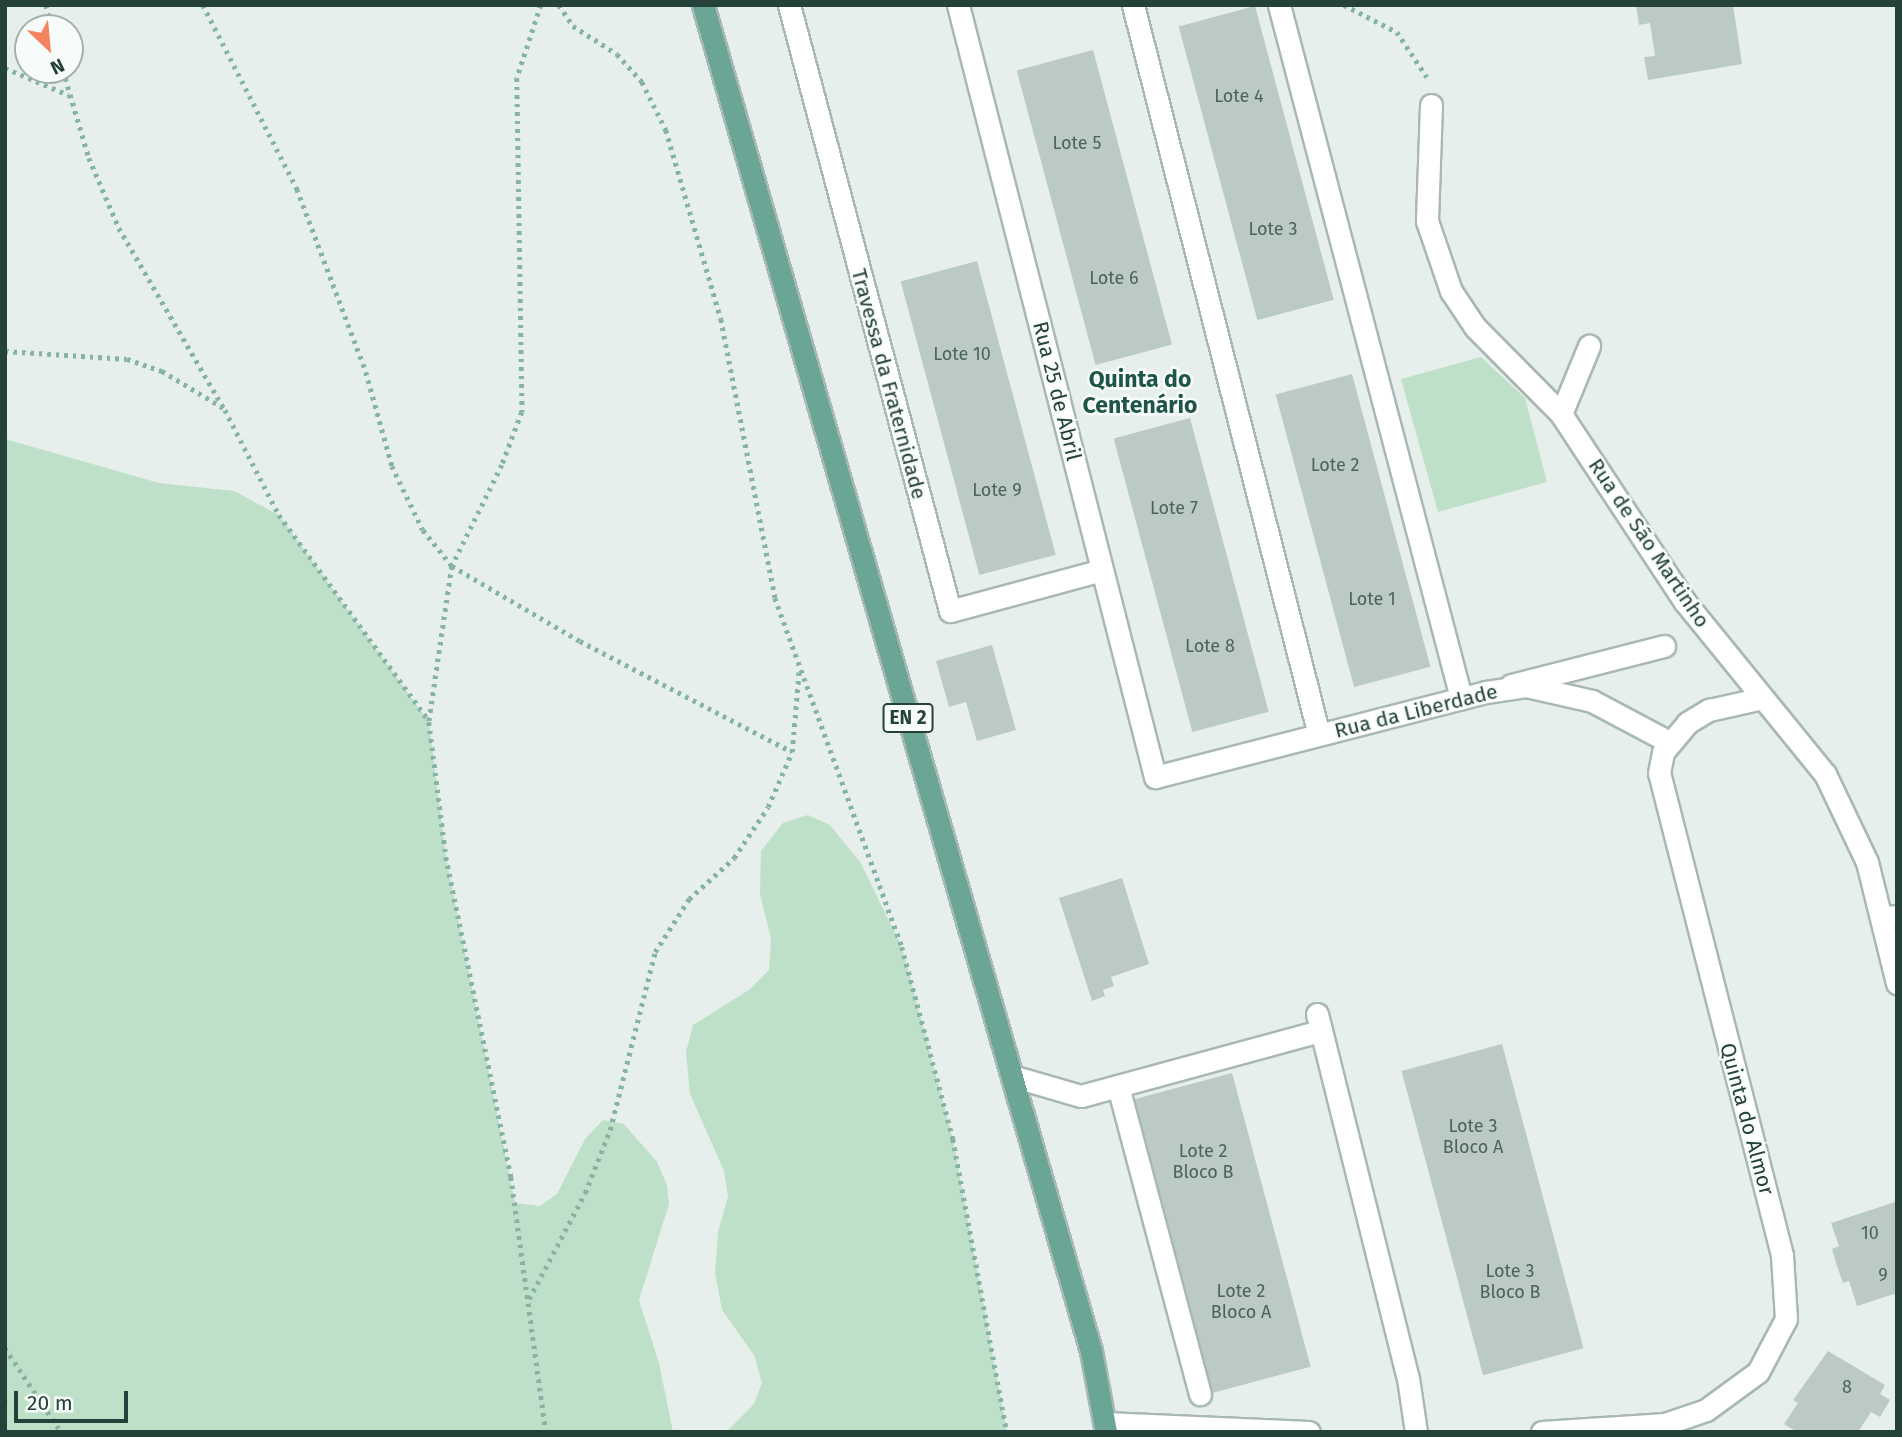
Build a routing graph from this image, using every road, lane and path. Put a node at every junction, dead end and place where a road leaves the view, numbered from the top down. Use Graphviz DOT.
graph roads {
  1 [pos="203,5"];
  2 [pos="541,5"];
  3 [pos="559,5"];
  4 [pos="703,5"];
  5 [pos="789,5"];
  6 [pos="958,5"];
  7 [pos="1133,5"];
  8 [pos="1279,5"];
  9 [pos="1343,5"];
  10 [pos="5,68"];
  11 [pos="67,84"];
  12 [pos="70,95"];
  13 [pos="1431,105"];
  14 [pos="1589,346"];
  15 [pos="5,351"];
  16 [pos="226,410"];
  17 [pos="1562,414"];
  18 [pos="452,566"];
  19 [pos="1102,570"];
  20 [pos="1664,646"];
  21 [pos="800,666"];
  22 [pos="1486,692"];
  23 [pos="1461,698"];
  24 [pos="1763,698"];
  25 [pos="429,722"];
  26 [pos="1319,735"];
  27 [pos="1669,741"];
  28 [pos="792,751"];
  29 [pos="1155,777"];
  30 [pos="1890,916"];
  31 [pos="1897,983"];
  32 [pos="1012,1076"];
  33 [pos="1118,1086"];
  34 [pos="528,1300"];
  35 [pos="5,1348"];
  36 [pos="1200,1394"];
  37 [pos="5,1400"];
  38 [pos="5,1407"];
  39 [pos="1106,1427"];
  40 [pos="1601,1431"];
  41 [pos="61,1432"];
  42 [pos="546,1432"];
  43 [pos="1007,1432"];
  44 [pos="1309,1432"];
  45 [pos="1416,1432"];
  46 [pos="1542,1432"];
  1 -- 18 [label="path"];
  2 -- 18 [label="path"];
  3 -- 21 [label="path"];
  4 -- 32 [label="main road, EN 2"];
  5 -- 19 [label="street, Travessa da Fraternidade"];
  6 -- 19 [label="street, Rua 25 de Abril"];
  7 -- 26 [label="street"];
  8 -- 23 [label="street"];
  9 -- 13 [label="path"];
  10 -- 12 [label="path"];
  11 -- 12 [label="path"];
  12 -- 16 [label="path"];
  13 -- 17 [label="street, Rua de São Martinho"];
  14 -- 17 [label="street"];
  15 -- 16 [label="path"];
  16 -- 25 [label="path"];
  17 -- 24 [label="street, Rua de São Martinho"];
  18 -- 25 [label="path"];
  18 -- 28 [label="path"];
  19 -- 29 [label="street, Rua 25 de Abril"];
  20 -- 22 [label="street"];
  21 -- 28 [label="path"];
  21 -- 43 [label="path"];
  22 -- 23 [label="street, Rua da Liberdade"];
  22 -- 27 [label="street, Rua da Liberdade"];
  23 -- 26 [label="street, Rua da Liberdade"];
  24 -- 27 [label="street"];
  24 -- 30 [label="street, Rua de São Martinho"];
  25 -- 34 [label="path"];
  26 -- 29 [label="street, Rua da Liberdade"];
  27 -- 40 [label="street, Quinta do Almor"];
  28 -- 34 [label="path"];
  30 -- 31 [label="street, Rua de São Martinho"];
  32 -- 33 [label="street"];
  32 -- 39 [label="main road, EN 2"];
  33 -- 36 [label="street"];
  33 -- 45 [label="street"];
  34 -- 42 [label="path"];
  35 -- 41 [label="path"];
  37 -- 38 [label="path"];
  39 -- 44 [label="street"];
  40 -- 46 [label="street, Quinta do Almor"];
}
